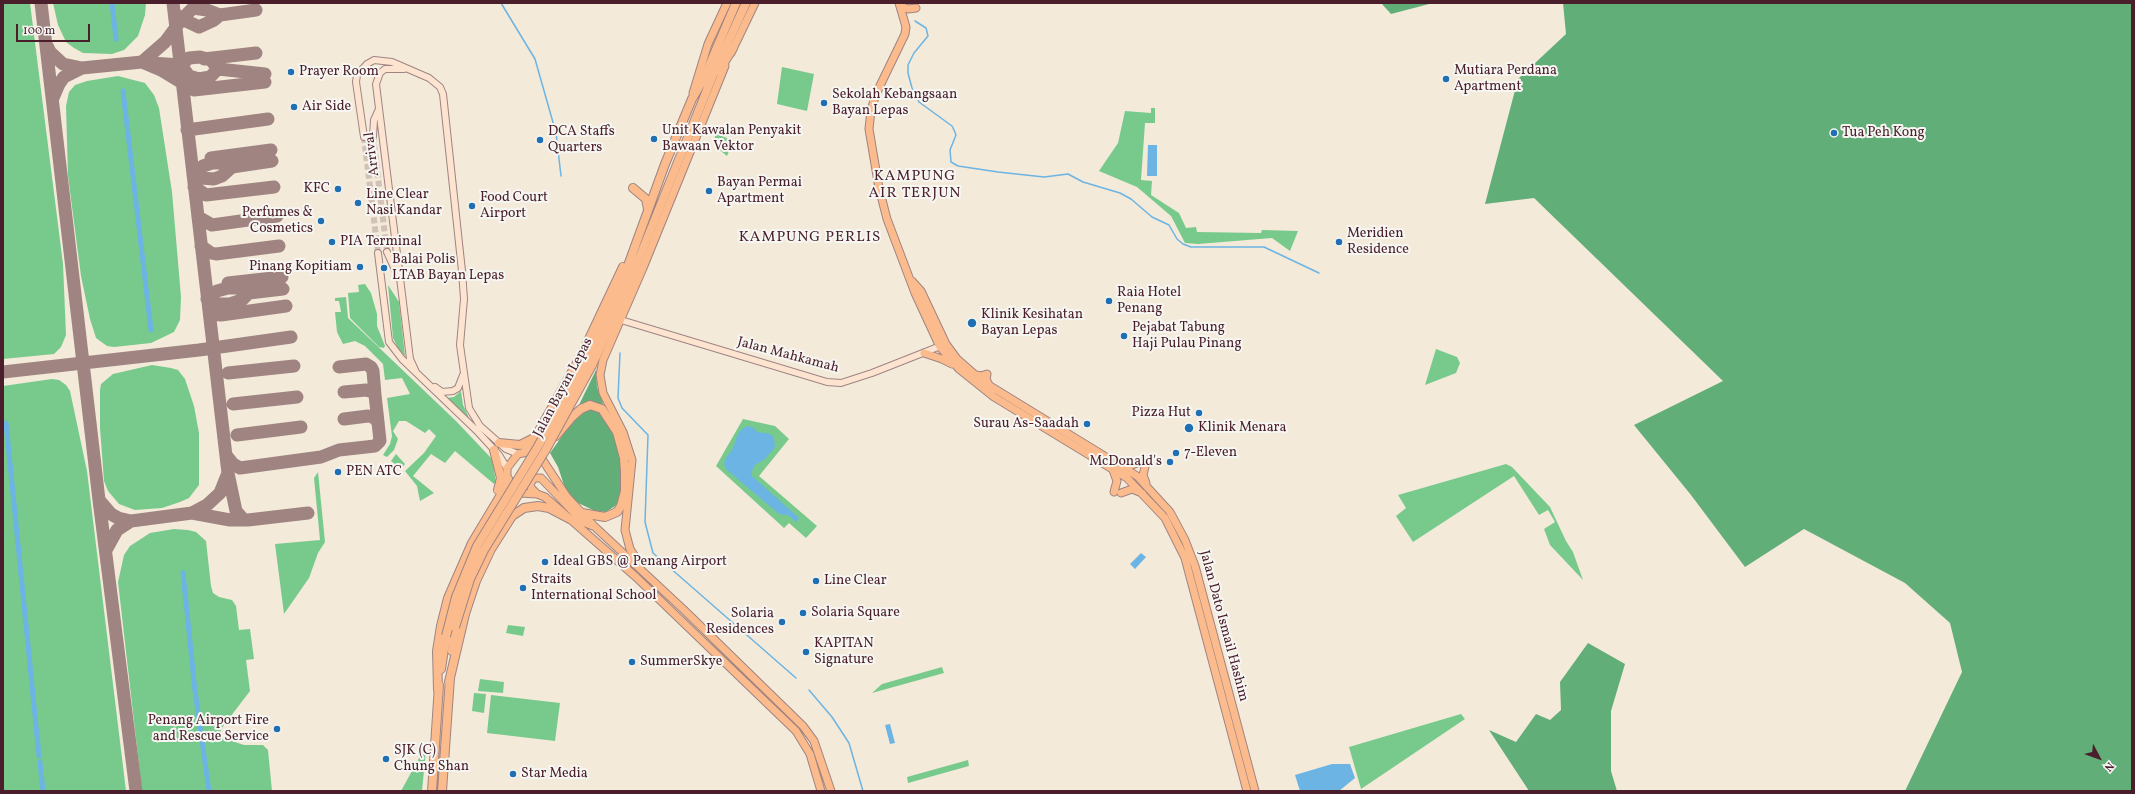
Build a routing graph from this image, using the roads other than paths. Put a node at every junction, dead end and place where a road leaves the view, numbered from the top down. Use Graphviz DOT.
graph roads {
  1 [pos="727,3"];
  2 [pos="736,3"];
  3 [pos="746,3"];
  4 [pos="755,3"];
  5 [pos="900,5"];
  6 [pos="916,8"];
  7 [pos="727,32"];
  8 [pos="733,48"];
  9 [pos="410,69"];
  10 [pos="692,99"];
  11 [pos="702,104"];
  12 [pos="379,108"];
  13 [pos="373,136"];
  14 [pos="364,137"];
  15 [pos="657,187"];
  16 [pos="648,210"];
  17 [pos="638,238"];
  18 [pos="387,252"];
  19 [pos="378,253"];
  20 [pos="400,284"];
  21 [pos="621,320"];
  22 [pos="943,345"];
  23 [pos="924,353"];
  24 [pos="408,360"];
  25 [pos="589,364"];
  26 [pos="959,369"];
  27 [pos="464,374"];
  28 [pos="425,381"];
  29 [pos="535,438"];
  30 [pos="496,446"];
  31 [pos="545,451"];
  32 [pos="521,452"];
  33 [pos="1119,464"];
  34 [pos="507,468"];
  35 [pos="1113,470"];
  36 [pos="508,479"];
  37 [pos="1148,486"];
  38 [pos="537,494"];
  39 [pos="1144,494"];
  40 [pos="490,512"];
  41 [pos="582,512"];
  42 [pos="570,519"];
  43 [pos="594,526"];
  44 [pos="654,581"];
  45 [pos="449,682"];
  46 [pos="438,690"];
  47 [pos="432,791"];
  48 [pos="442,791"];
  49 [pos="821,791"];
  50 [pos="831,791"];
  51 [pos="1247,791"];
  52 [pos="1255,791"];
  1 -- 10 [label="main road, Jalan Bayan Lepas"];
  2 -- 7 [label="highway, Jalan Bayan Lepas"];
  3 -- 7 [label="highway, Jalan Bayan Lepas"];
  4 -- 8 [label="main road"];
  5 -- 6 [label="main road"];
  5 -- 22 [label="main road, Jalan Dato Ismail Hashim"];
  7 -- 10 [label="highway, Jalan Bayan Lepas"];
  7 -- 11 [label="highway, Jalan Bayan Lepas"];
  8 -- 11 [label="highway"];
  8 -- 21 [label="main road"];
  9 -- 12 [label="street, Arrival"];
  9 -- 14 [label="street"];
  9 -- 27 [label="street"];
  10 -- 15 [label="highway, Jalan Bayan Lepas"];
  11 -- 25 [label="highway, Jalan Bayan Lepas"];
  12 -- 13 [label="street"];
  12 -- 20 [label="street, Arrival"];
  15 -- 16 [label="highway, Jalan Bayan Lepas"];
  15 -- 16 [label="highway"];
  16 -- 17 [label="highway, Jalan Bayan Lepas"];
  17 -- 25 [label="highway, Jalan Bayan Lepas"];
  17 -- 29 [label="highway"];
  18 -- 20 [label="street, Arrival"];
  19 -- 24 [label="street"];
  20 -- 24 [label="street, Arrival"];
  21 -- 23 [label="street, Jalan Mahkamah"];
  21 -- 44 [label="main road"];
  22 -- 23 [label="street, Jalan Mahkamah"];
  22 -- 26 [label="main road, Jalan Dato Ismail Hashim"];
  22 -- 33 [label="main road, Jalan Dato Ismail Hashim"];
  23 -- 26 [label="main road"];
  24 -- 28 [label="street"];
  25 -- 31 [label="highway, Jalan Bayan Lepas, bridge"];
  25 -- 46 [label="highway, Jalan Bayan Lepas, bridge"];
  26 -- 35 [label="main road, Jalan Dato Ismail Hashim"];
  27 -- 28 [label="street"];
  27 -- 30 [label="street"];
  28 -- 30 [label="street"];
  29 -- 30 [label="highway"];
  29 -- 32 [label="highway"];
  30 -- 32 [label="street"];
  30 -- 34 [label="street"];
  30 -- 40 [label="highway"];
  31 -- 41 [label="highway, bridge"];
  31 -- 45 [label="highway, Jalan Bayan Lepas, bridge"];
  32 -- 34 [label="main road"];
  32 -- 41 [label="main road"];
  33 -- 37 [label="main road, Jalan Dato Ismail Hashim"];
  33 -- 37 [label="main road"];
  34 -- 36 [label="main road"];
  35 -- 39 [label="main road, Jalan Dato Ismail Hashim"];
  35 -- 39 [label="main road"];
  36 -- 38 [label="main road"];
  36 -- 40 [label="highway"];
  37 -- 52 [label="main road, Jalan Dato Ismail Hashim"];
  38 -- 42 [label="main road"];
  38 -- 43 [label="main road"];
  39 -- 51 [label="main road, Jalan Dato Ismail Hashim"];
  40 -- 46 [label="highway"];
  41 -- 43 [label="main road"];
  42 -- 45 [label="highway"];
  42 -- 49 [label="main road"];
  43 -- 44 [label="main road"];
  44 -- 50 [label="main road"];
  45 -- 48 [label="highway, Jalan Bayan Lepas"];
  46 -- 47 [label="highway, Jalan Bayan Lepas"];
}
